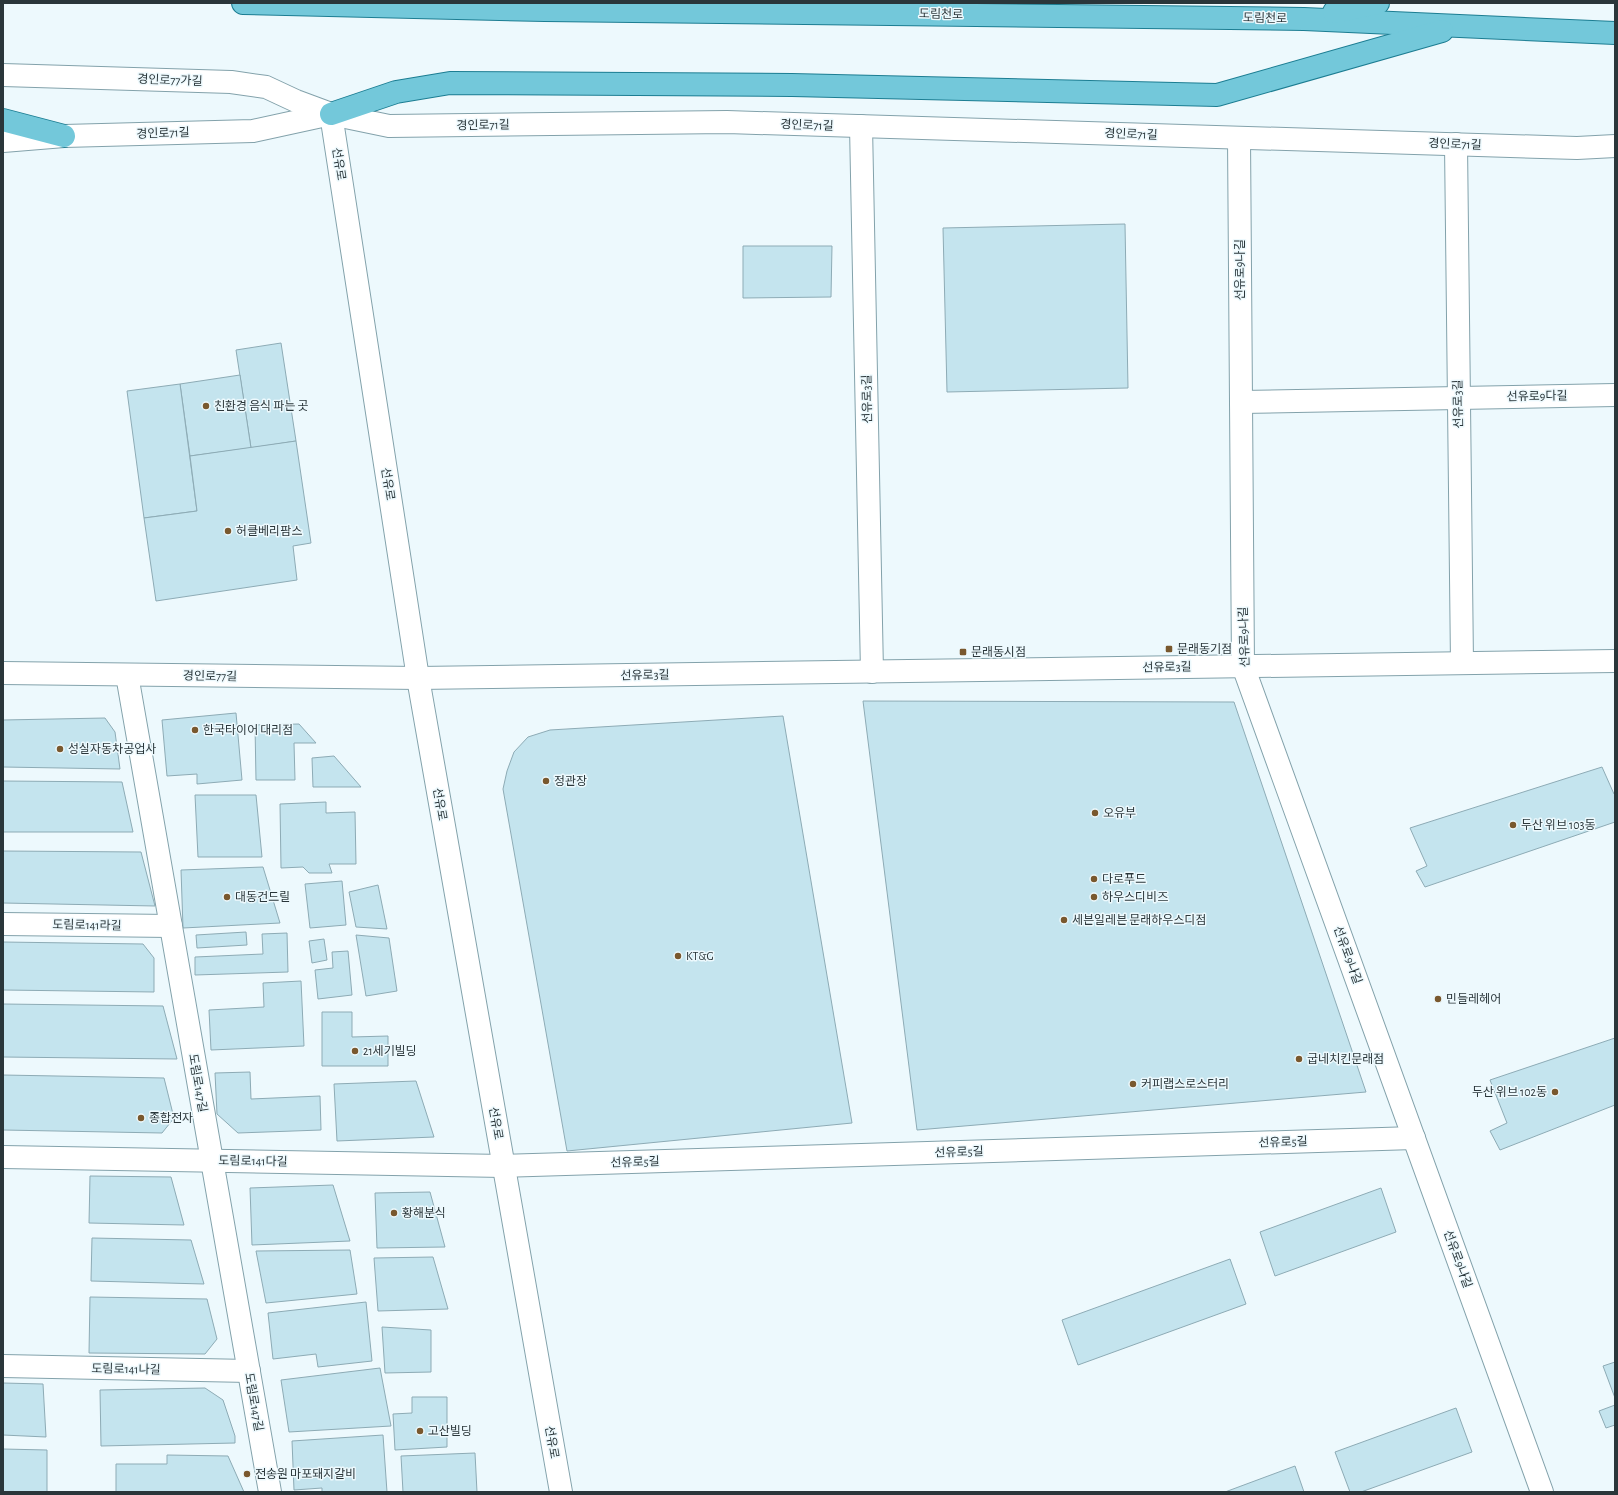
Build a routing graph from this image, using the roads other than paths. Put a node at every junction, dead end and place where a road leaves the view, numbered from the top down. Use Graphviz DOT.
graph roads {
  1 [pos="243,3"];
  2 [pos="1378,3"];
  3 [pos="536,6"];
  4 [pos="1304,19"];
  5 [pos="1461,26"];
  6 [pos="1615,33"];
  7 [pos="3,75"];
  8 [pos="330,114"];
  9 [pos="3,120"];
  10 [pos="861,126"];
  11 [pos="64,136"];
  12 [pos="1239,138"];
  13 [pos="3,141"];
  14 [pos="1456,144"];
  15 [pos="1615,146"];
  16 [pos="1615,395"];
  17 [pos="1458,398"];
  18 [pos="1241,402"];
  19 [pos="1615,661"];
  20 [pos="1462,663"];
  21 [pos="1243,666"];
  22 [pos="872,672"];
  23 [pos="3,673"];
  24 [pos="127,675"];
  25 [pos="418,678"];
  26 [pos="3,924"];
  27 [pos="171,926"];
  28 [pos="1414,1138"];
  29 [pos="3,1157"];
  30 [pos="211,1160"];
  31 [pos="503,1166"];
  32 [pos="3,1366"];
  33 [pos="249,1371"];
  34 [pos="270,1492"];
  35 [pos="561,1492"];
  36 [pos="1542,1492"];
  1 -- 3 [label="main road, 도림천로"];
  2 -- 4 [label="main road"];
  3 -- 4 [label="main road, 도림천로"];
  4 -- 5 [label="main road, 도림천로"];
  5 -- 6 [label="main road, 도림천로"];
  5 -- 8 [label="main road"];
  7 -- 8 [label="street, 경인로77가길"];
  8 -- 10 [label="street, 경인로71길"];
  8 -- 11 [label="street, 경인로71길"];
  8 -- 25 [label="street, 선유로"];
  9 -- 11 [label="main road"];
  10 -- 12 [label="street, 경인로71길"];
  10 -- 22 [label="street, 선유로3길"];
  11 -- 13 [label="street, 경인로71길"];
  12 -- 14 [label="street, 경인로71길"];
  12 -- 18 [label="street, 선유로9나길"];
  14 -- 15 [label="street, 경인로71길"];
  14 -- 17 [label="street, 선유로3길"];
  16 -- 17 [label="street, 선유로9다길"];
  17 -- 18 [label="street"];
  17 -- 20 [label="street, 선유로3길"];
  18 -- 21 [label="street, 선유로9나길"];
  19 -- 20 [label="street, 선유로3길"];
  20 -- 21 [label="street, 선유로3길"];
  21 -- 22 [label="street, 선유로3길"];
  21 -- 28 [label="street, 선유로9나길"];
  22 -- 25 [label="street, 선유로3길"];
  23 -- 24 [label="street, 경인로77길"];
  24 -- 25 [label="street, 경인로77길"];
  24 -- 27 [label="street, 도림로147길"];
  25 -- 31 [label="street, 선유로"];
  26 -- 27 [label="street, 도림로141라길"];
  27 -- 30 [label="street, 도림로147길"];
  28 -- 31 [label="street, 선유로5길"];
  28 -- 36 [label="street, 선유로9나길"];
  29 -- 30 [label="street, 도림로141다길"];
  30 -- 31 [label="street, 도림로141다길"];
  30 -- 33 [label="street, 도림로147길"];
  31 -- 35 [label="street, 선유로"];
  32 -- 33 [label="street, 도림로141나길"];
  33 -- 34 [label="street, 도림로147길"];
}
